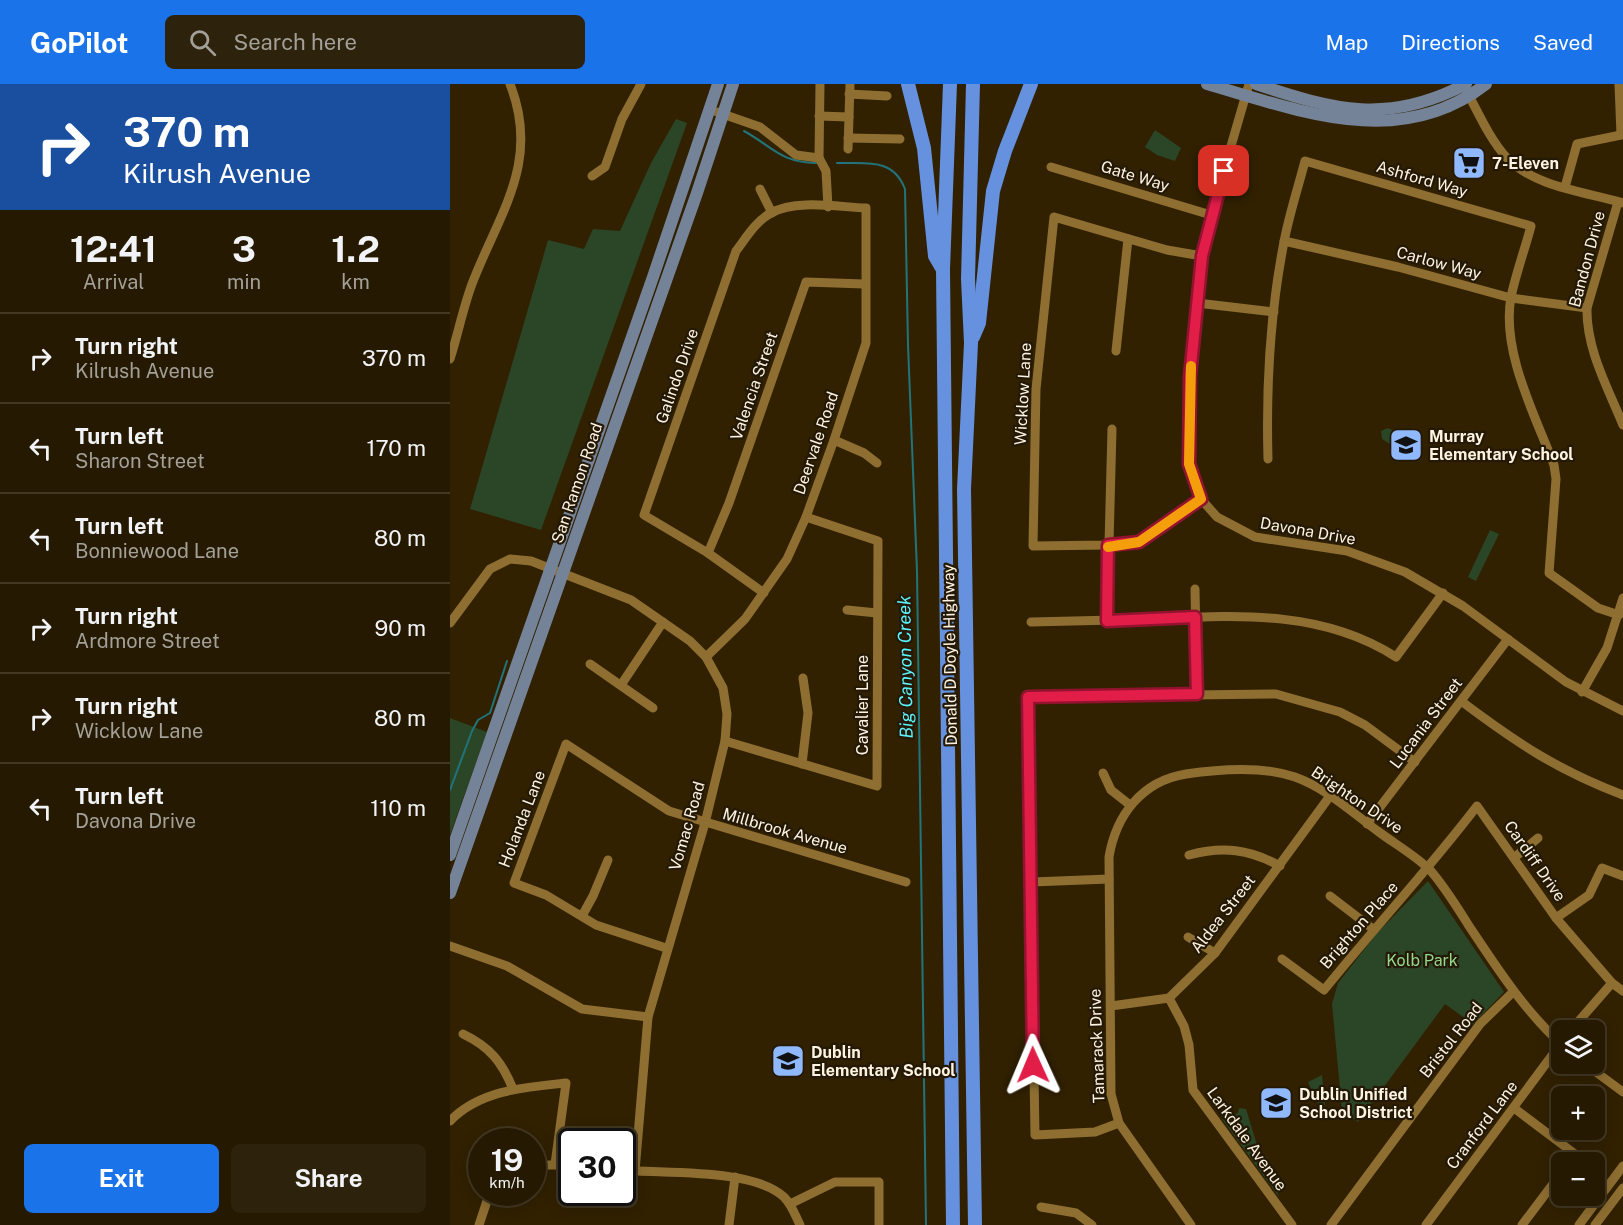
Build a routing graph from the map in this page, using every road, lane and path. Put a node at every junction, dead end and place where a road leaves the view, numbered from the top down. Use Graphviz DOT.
graph roads {
  1 [pos="510,84"];
  2 [pos="641,84"];
  3 [pos="718,84"];
  4 [pos="733,84"];
  5 [pos="820,84"];
  6 [pos="850,84"];
  7 [pos="908,84"];
  8 [pos="941,84"];
  9 [pos="950,84"];
  10 [pos="973,84"];
  11 [pos="1031,84"];
  12 [pos="1207,84"];
  13 [pos="1256,84"];
  14 [pos="1486,84"];
  15 [pos="1619,84"];
  16 [pos="1464,85"];
  17 [pos="1248,90"];
  18 [pos="849,94"];
  19 [pos="887,96"];
  20 [pos="1470,97"];
  21 [pos="709,109"];
  22 [pos="723,114"];
  23 [pos="819,116"];
  24 [pos="849,117"];
  25 [pos="1622,134"];
  26 [pos="848,138"];
  27 [pos="900,139"];
  28 [pos="848,149"];
  29 [pos="819,158"];
  30 [pos="1051,166"];
  31 [pos="592,176"];
  32 [pos="1565,187"];
  33 [pos="760,189"];
  34 [pos="946,196"];
  35 [pos="1620,202"];
  36 [pos="828,207"];
  37 [pos="866,208"];
  38 [pos="772,213"];
  39 [pos="1211,215"];
  40 [pos="1128,239"];
  41 [pos="1284,241"];
  42 [pos="1202,256"];
  43 [pos="943,269"];
  44 [pos="864,284"];
  45 [pos="1511,298"];
  46 [pos="1197,303"];
  47 [pos="1587,308"];
  48 [pos="1274,312"];
  49 [pos="453,341"];
  50 [pos="971,343"];
  51 [pos="1116,351"];
  52 [pos="450,359"];
  53 [pos="1623,394"];
  54 [pos="1612,399"];
  55 [pos="1623,425"];
  56 [pos="1112,429"];
  57 [pos="834,440"];
  58 [pos="1268,459"];
  59 [pos="877,463"];
  60 [pos="1201,499"];
  61 [pos="806,517"];
  62 [pos="1108,545"];
  63 [pos="708,554"];
  64 [pos="551,567"];
  65 [pos="564,572"];
  66 [pos="1195,589"];
  67 [pos="764,592"];
  68 [pos="1443,593"];
  69 [pos="1623,598"];
  70 [pos="847,610"];
  71 [pos="877,613"];
  72 [pos="1619,615"];
  73 [pos="1195,617"];
  74 [pos="1107,621"];
  75 [pos="663,622"];
  76 [pos="1031,622"];
  77 [pos="450,623"];
  78 [pos="1508,639"];
  79 [pos="706,657"];
  80 [pos="590,664"];
  81 [pos="803,678"];
  82 [pos="621,685"];
  83 [pos="1582,692"];
  84 [pos="1197,694"];
  85 [pos="1461,701"];
  86 [pos="653,708"];
  87 [pos="1623,711"];
  88 [pos="726,741"];
  89 [pos="566,744"];
  90 [pos="1415,762"];
  91 [pos="802,764"];
  92 [pos="1103,773"];
  93 [pos="1623,795"];
  94 [pos="1330,796"];
  95 [pos="1130,805"];
  96 [pos="705,823"];
  97 [pos="1367,824"];
  98 [pos="1538,838"];
  99 [pos="450,855"];
  100 [pos="1189,855"];
  101 [pos="1515,857"];
  102 [pos="608,860"];
  103 [pos="1280,866"];
  104 [pos="1429,869"];
  105 [pos="1623,876"];
  106 [pos="1109,879"];
  107 [pos="906,882"];
  108 [pos="1032,882"];
  109 [pos="450,893"];
  110 [pos="1330,896"];
  111 [pos="582,916"];
  112 [pos="1556,918"];
  113 [pos="1373,929"];
  114 [pos="1188,937"];
  115 [pos="450,946"];
  116 [pos="666,948"];
  117 [pos="1215,953"];
  118 [pos="1282,959"];
  119 [pos="1612,983"];
  120 [pos="1623,991"];
  121 [pos="1513,992"];
  122 [pos="1169,998"];
  123 [pos="1111,1006"];
  124 [pos="648,1017"];
  125 [pos="1580,1020"];
  126 [pos="1551,1032"];
  127 [pos="463,1034"];
  128 [pos="1551,1057"];
  129 [pos="1599,1074"];
  130 [pos="513,1089"];
  131 [pos="1623,1092"];
  132 [pos="1514,1108"];
  133 [pos="450,1121"];
  134 [pos="1119,1123"];
  135 [pos="1572,1152"];
  136 [pos="636,1160"];
  137 [pos="546,1164"];
  138 [pos="555,1164"];
  139 [pos="558,1164"];
  140 [pos="1623,1166"];
  141 [pos="636,1172"];
  142 [pos="735,1177"];
  143 [pos="1551,1187"];
  144 [pos="1623,1188"];
  145 [pos="790,1204"];
  146 [pos="485,1206"];
  147 [pos="1041,1207"];
  148 [pos="479,1225"];
  149 [pos="729,1225"];
  150 [pos="800,1225"];
  151 [pos="879,1225"];
  152 [pos="953,1225"];
  153 [pos="975,1225"];
  154 [pos="1092,1225"];
  155 [pos="1191,1225"];
  156 [pos="1292,1225"];
  157 [pos="1331,1225"];
  158 [pos="1426,1225"];
  159 [pos="1522,1225"];
  160 [pos="1579,1225"];
  161 [pos="1595,1225"];
  1 -- 49 [label="street"];
  2 -- 31 [label="street"];
  3 -- 21 [label="main road, San Ramon Road"];
  4 -- 22 [label="main road, San Ramon Road"];
  5 -- 23 [label="street"];
  6 -- 18 [label="street"];
  7 -- 43 [label="highway"];
  8 -- 34 [label="highway"];
  9 -- 34 [label="highway, Donald D Doyle Highway"];
  10 -- 50 [label="highway, Donald D Doyle Highway"];
  11 -- 50 [label="highway"];
  12 -- 17 [label="main road"];
  13 -- 16 [label="main road"];
  14 -- 20 [label="main road"];
  15 -- 25 [label="street"];
  16 -- 20 [label="street"];
  17 -- 20 [label="main road"];
  17 -- 39 [label="street, Davona Drive"];
  18 -- 19 [label="street"];
  18 -- 24 [label="street"];
  20 -- 32 [label="street"];
  21 -- 22 [label="street"];
  21 -- 64 [label="main road, San Ramon Road"];
  22 -- 29 [label="street"];
  22 -- 65 [label="main road, San Ramon Road"];
  23 -- 24 [label="street"];
  23 -- 29 [label="street"];
  24 -- 26 [label="street"];
  25 -- 32 [label="street"];
  26 -- 27 [label="street"];
  26 -- 28 [label="street"];
  29 -- 36 [label="street"];
  30 -- 39 [label="street, Gate Way"];
  32 -- 35 [label="street"];
  33 -- 38 [label="street"];
  34 -- 43 [label="highway, Donald D Doyle Highway"];
  35 -- 47 [label="street, Bandon Drive"];
  36 -- 37 [label="street, Galindo Drive"];
  36 -- 38 [label="street, Galindo Drive"];
  37 -- 44 [label="street, Deervale Road"];
  38 -- 63 [label="street, Galindo Drive"];
  39 -- 42 [label="street, Davona Drive"];
  40 -- 42 [label="street, Wicklow Lane"];
  40 -- 51 [label="street"];
  40 -- 62 [label="street, Wicklow Lane"];
  41 -- 45 [label="street, Carlow Way"];
  41 -- 45 [label="street, Ashford Way"];
  41 -- 48 [label="street"];
  42 -- 46 [label="street, Davona Drive"];
  43 -- 152 [label="highway, Donald D Doyle Highway"];
  44 -- 57 [label="street, Deervale Road"];
  44 -- 63 [label="street, Valencia Street"];
  45 -- 47 [label="street, Carlow Way"];
  45 -- 72 [label="street"];
  46 -- 48 [label="street"];
  46 -- 60 [label="street, Davona Drive"];
  47 -- 54 [label="street, Bandon Drive"];
  48 -- 58 [label="street"];
  49 -- 52 [label="street"];
  50 -- 153 [label="highway, Donald D Doyle Highway"];
  53 -- 54 [label="street"];
  54 -- 55 [label="street, Bandon Drive"];
  56 -- 62 [label="street"];
  57 -- 59 [label="street"];
  57 -- 61 [label="street, Deervale Road"];
  60 -- 62 [label="street, Wicklow Lane"];
  60 -- 68 [label="street, Davona Drive"];
  61 -- 67 [label="street, Deervale Road"];
  61 -- 71 [label="street, Cavalier Lane"];
  62 -- 74 [label="street"];
  63 -- 67 [label="street, Galindo Drive"];
  64 -- 65 [label="street, Vomac Road"];
  64 -- 77 [label="street, Vomac Road"];
  64 -- 99 [label="main road, San Ramon Road"];
  65 -- 75 [label="street, Vomac Road"];
  65 -- 109 [label="main road, San Ramon Road"];
  66 -- 73 [label="street"];
  67 -- 79 [label="street, Deervale Road"];
  68 -- 73 [label="street"];
  68 -- 78 [label="street, Davona Drive"];
  69 -- 72 [label="street"];
  70 -- 71 [label="street"];
  71 -- 91 [label="street, Cavalier Lane"];
  72 -- 83 [label="street"];
  73 -- 74 [label="street"];
  73 -- 84 [label="street"];
  74 -- 76 [label="street"];
  75 -- 79 [label="street, Vomac Road"];
  75 -- 82 [label="street"];
  78 -- 83 [label="street, Davona Drive"];
  78 -- 85 [label="street, Lucania Street"];
  79 -- 88 [label="street, Vomac Road"];
  80 -- 82 [label="street"];
  81 -- 91 [label="street"];
  82 -- 86 [label="street"];
  83 -- 87 [label="street, Davona Drive"];
  84 -- 90 [label="street"];
  84 -- 108 [label="street"];
  85 -- 90 [label="street, Lucania Street"];
  85 -- 93 [label="street"];
  88 -- 91 [label="street, Cavalier Lane"];
  88 -- 96 [label="street, Vomac Road"];
  89 -- 96 [label="street, Millbrook Avenue"];
  89 -- 111 [label="street, Holanda Lane"];
  90 -- 97 [label="street, Lucania Street"];
  92 -- 95 [label="street"];
  94 -- 95 [label="street, Brighton Drive"];
  94 -- 97 [label="street, Brighton Drive"];
  94 -- 103 [label="street, Aldea Street"];
  95 -- 106 [label="street, Brighton Drive"];
  96 -- 107 [label="street, Millbrook Avenue"];
  96 -- 116 [label="street, Vomac Road"];
  97 -- 104 [label="street, Brighton Drive"];
  98 -- 101 [label="street"];
  100 -- 103 [label="street"];
  101 -- 104 [label="street, Cardiff Drive"];
  101 -- 112 [label="street, Cardiff Drive"];
  102 -- 111 [label="street"];
  103 -- 117 [label="street, Aldea Street"];
  104 -- 113 [label="street, Brighton Place"];
  104 -- 121 [label="street, Brighton Drive"];
  105 -- 112 [label="street"];
  106 -- 108 [label="street"];
  106 -- 123 [label="street, Tamarack Drive"];
  108 -- 134 [label="street"];
  110 -- 113 [label="street"];
  111 -- 116 [label="street, Holanda Lane"];
  112 -- 119 [label="street, Cardiff Drive"];
  113 -- 118 [label="street, Brighton Place"];
  114 -- 117 [label="street"];
  115 -- 124 [label="street"];
  116 -- 124 [label="street, Vomac Road"];
  117 -- 122 [label="street, Aldea Street"];
  119 -- 120 [label="street, Cardiff Drive"];
  119 -- 125 [label="street"];
  121 -- 126 [label="street, Brighton Drive"];
  121 -- 157 [label="street, Bristol Road"];
  122 -- 123 [label="street"];
  122 -- 156 [label="street, Larkdale Avenue"];
  123 -- 134 [label="street, Tamarack Drive"];
  124 -- 136 [label="street, Vomac Road"];
  127 -- 130 [label="street"];
  128 -- 132 [label="street, Cranford Lane"];
  129 -- 131 [label="street"];
  130 -- 133 [label="street"];
  130 -- 138 [label="street"];
  132 -- 135 [label="street"];
  132 -- 158 [label="street, Cranford Lane"];
  134 -- 155 [label="street, Tamarack Drive"];
  137 -- 138 [label="street"];
  138 -- 139 [label="street"];
  140 -- 160 [label="street"];
  141 -- 142 [label="street"];
  142 -- 145 [label="street"];
  142 -- 149 [label="street"];
  143 -- 159 [label="street"];
  144 -- 161 [label="street"];
  145 -- 150 [label="street"];
  145 -- 151 [label="street"];
  146 -- 148 [label="street"];
  147 -- 154 [label="street"];
}
